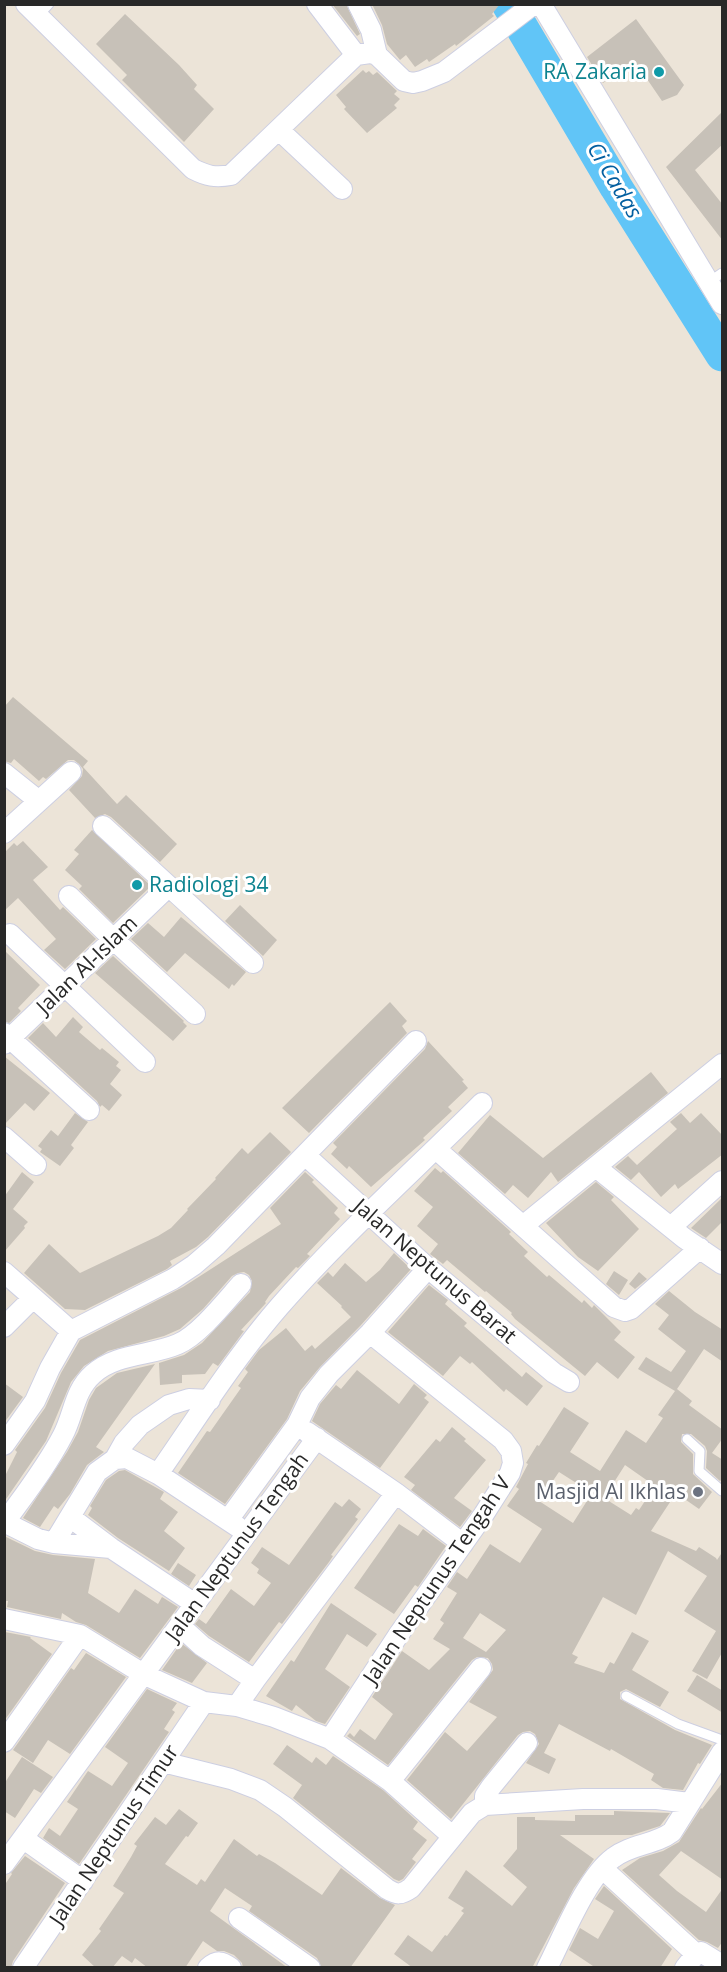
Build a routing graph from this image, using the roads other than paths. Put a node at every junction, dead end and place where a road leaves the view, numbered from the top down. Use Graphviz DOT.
graph roads {
  1 [pos="317,4"];
  2 [pos="358,4"];
  3 [pos="535,6"];
  4 [pos="38,8"];
  5 [pos="356,55"];
  6 [pos="377,55"];
  7 [pos="279,130"];
  8 [pos="342,189"];
  9 [pos="716,277"];
  10 [pos="723,304"];
  11 [pos="71,772"];
  12 [pos="4,773"];
  13 [pos="39,801"];
  14 [pos="104,826"];
  15 [pos="4,833"];
  16 [pos="169,886"];
  17 [pos="69,896"];
  18 [pos="10,934"];
  19 [pos="114,940"];
  20 [pos="253,963"];
  21 [pos="66,986"];
  22 [pos="195,1014"];
  23 [pos="6,1039"];
  24 [pos="416,1041"];
  25 [pos="145,1062"];
  26 [pos="723,1064"];
  27 [pos="482,1103"];
  28 [pos="89,1110"];
  29 [pos="4,1137"];
  30 [pos="436,1149"];
  31 [pos="305,1155"];
  32 [pos="36,1165"];
  33 [pos="597,1168"];
  34 [pos="723,1181"];
  35 [pos="368,1214"];
  36 [pos="524,1226"];
  37 [pos="671,1227"];
  38 [pos="700,1248"];
  39 [pos="723,1264"];
  40 [pos="428,1268"];
  41 [pos="4,1272"];
  42 [pos="241,1284"];
  43 [pos="33,1298"];
  44 [pos="4,1327"];
  45 [pos="71,1331"];
  46 [pos="370,1334"];
  47 [pos="569,1382"];
  48 [pos="210,1400"];
  49 [pos="297,1425"];
  50 [pos="7,1438"];
  51 [pos="317,1438"];
  52 [pos="687,1439"];
  53 [pos="115,1459"];
  54 [pos="158,1474"];
  55 [pos="723,1491"];
  56 [pos="396,1493"];
  57 [pos="70,1517"];
  58 [pos="228,1520"];
  59 [pos="5,1522"];
  60 [pos="248,1533"];
  61 [pos="54,1543"];
  62 [pos="463,1544"];
  63 [pos="111,1548"];
  64 [pos="195,1604"];
  65 [pos="4,1619"];
  66 [pos="180,1626"];
  67 [pos="80,1635"];
  68 [pos="481,1668"];
  69 [pos="145,1675"];
  70 [pos="255,1680"];
  71 [pos="626,1696"];
  72 [pos="204,1702"];
  73 [pos="237,1706"];
  74 [pos="330,1739"];
  75 [pos="723,1740"];
  76 [pos="4,1742"];
  77 [pos="527,1743"];
  78 [pos="723,1752"];
  79 [pos="164,1762"];
  80 [pos="390,1781"];
  81 [pos="689,1803"];
  82 [pos="485,1805"];
  83 [pos="452,1836"];
  84 [pos="24,1839"];
  85 [pos="4,1864"];
  86 [pos="603,1869"];
  87 [pos="83,1881"];
  88 [pos="239,1918"];
  89 [pos="720,1958"];
  90 [pos="691,1961"];
  91 [pos="23,1968"];
  92 [pos="208,1968"];
  93 [pos="231,1968"];
  94 [pos="310,1968"];
  95 [pos="546,1968"];
  1 -- 5 [label="street"];
  2 -- 6 [label="street"];
  3 -- 6 [label="street"];
  3 -- 9 [label="street"];
  4 -- 7 [label="street"];
  5 -- 6 [label="street"];
  5 -- 7 [label="street"];
  7 -- 8 [label="street"];
  9 -- 10 [label="street"];
  11 -- 13 [label="street"];
  12 -- 13 [label="street"];
  13 -- 15 [label="street"];
  14 -- 16 [label="street"];
  16 -- 19 [label="street, Jalan Al-Islam"];
  16 -- 20 [label="street"];
  17 -- 19 [label="street"];
  18 -- 21 [label="street"];
  19 -- 21 [label="street, Jalan Al-Islam"];
  19 -- 22 [label="street"];
  21 -- 23 [label="street, Jalan Al-Islam"];
  21 -- 25 [label="street"];
  23 -- 28 [label="street"];
  24 -- 31 [label="street"];
  26 -- 33 [label="street"];
  27 -- 30 [label="street"];
  29 -- 32 [label="street"];
  30 -- 35 [label="street"];
  30 -- 36 [label="street"];
  31 -- 35 [label="street, Jalan Neptunus Barat"];
  31 -- 45 [label="street"];
  33 -- 36 [label="street"];
  33 -- 37 [label="street"];
  34 -- 37 [label="street"];
  35 -- 40 [label="street, Jalan Neptunus Barat"];
  35 -- 48 [label="street"];
  36 -- 38 [label="street"];
  37 -- 38 [label="street"];
  38 -- 39 [label="street"];
  40 -- 46 [label="street, Jalan Neptunus Tengah"];
  40 -- 47 [label="street, Jalan Neptunus Barat"];
  41 -- 43 [label="street"];
  42 -- 59 [label="street"];
  43 -- 44 [label="street"];
  43 -- 45 [label="street"];
  45 -- 50 [label="street"];
  46 -- 49 [label="street, Jalan Neptunus Tengah"];
  46 -- 62 [label="street, Jalan Neptunus Tengah V"];
  48 -- 53 [label="street"];
  48 -- 54 [label="street"];
  49 -- 51 [label="street, Jalan Neptunus Tengah"];
  49 -- 58 [label="street, Jalan Neptunus Tengah"];
  51 -- 56 [label="street"];
  51 -- 60 [label="street, Jalan Neptunus Tengah"];
  52 -- 55 [label="lane"];
  53 -- 54 [label="street"];
  53 -- 57 [label="street"];
  54 -- 58 [label="street"];
  56 -- 62 [label="street"];
  56 -- 70 [label="street"];
  57 -- 61 [label="street"];
  57 -- 63 [label="street"];
  58 -- 60 [label="street"];
  59 -- 61 [label="street"];
  60 -- 64 [label="street, Jalan Neptunus Tengah"];
  61 -- 63 [label="street"];
  62 -- 74 [label="street, Jalan Neptunus Tengah V"];
  63 -- 64 [label="street"];
  64 -- 66 [label="street, Jalan Neptunus Tengah"];
  65 -- 67 [label="street"];
  66 -- 69 [label="street, Jalan Neptunus Tengah"];
  66 -- 70 [label="street"];
  67 -- 69 [label="street"];
  67 -- 76 [label="street"];
  68 -- 80 [label="street"];
  69 -- 72 [label="street"];
  69 -- 84 [label="street, Jalan Neptunus Tengah"];
  70 -- 73 [label="street"];
  71 -- 75 [label="lane"];
  72 -- 73 [label="street"];
  72 -- 79 [label="street, Jalan Neptunus Timur"];
  73 -- 74 [label="street"];
  74 -- 80 [label="street"];
  77 -- 82 [label="street"];
  78 -- 81 [label="street"];
  79 -- 83 [label="street"];
  79 -- 87 [label="street, Jalan Neptunus Timur"];
  80 -- 83 [label="street"];
  81 -- 82 [label="street"];
  81 -- 86 [label="street"];
  82 -- 83 [label="street"];
  84 -- 85 [label="street, Jalan Neptunus Tengah"];
  84 -- 87 [label="street"];
  86 -- 90 [label="street"];
  86 -- 95 [label="street"];
  87 -- 91 [label="street, Jalan Neptunus Timur"];
  88 -- 94 [label="street"];
  89 -- 90 [label="street"];
  92 -- 93 [label="street"];
}
